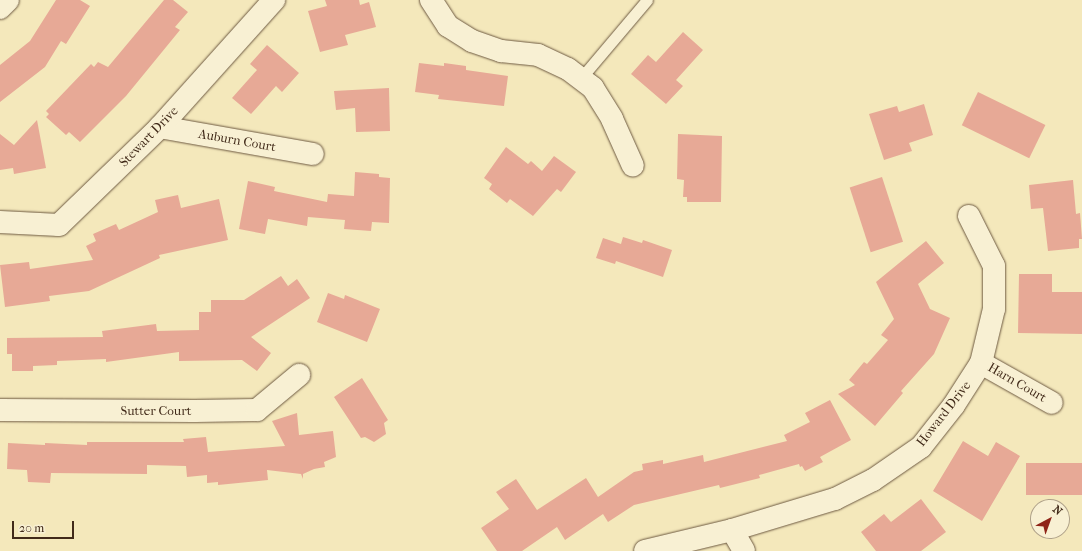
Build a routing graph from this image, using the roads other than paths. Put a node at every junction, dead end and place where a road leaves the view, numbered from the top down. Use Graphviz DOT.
graph roads {
  1 [pos="8,0"];
  2 [pos="274,0"];
  3 [pos="431,0"];
  4 [pos="647,0"];
  5 [pos="0,8"];
  6 [pos="581,78"];
  7 [pos="160,127"];
  8 [pos="313,154"];
  9 [pos="633,166"];
  10 [pos="969,216"];
  11 [pos="0,222"];
  12 [pos="981,363"];
  13 [pos="299,375"];
  14 [pos="1052,403"];
  15 [pos="0,410"];
  16 [pos="732,530"];
  17 [pos="645,551"];
  18 [pos="744,551"];
  1 -- 5 [label="street"];
  2 -- 7 [label="street, Stewart Drive"];
  3 -- 6 [label="street"];
  4 -- 6 [label="lane"];
  6 -- 9 [label="street"];
  7 -- 8 [label="street, Auburn Court"];
  7 -- 11 [label="street, Stewart Drive"];
  10 -- 12 [label="street, Howard Drive"];
  12 -- 14 [label="street, Harn Court"];
  12 -- 16 [label="street, Howard Drive"];
  13 -- 15 [label="street, Sutter Court"];
  16 -- 17 [label="street, Howard Drive"];
  16 -- 18 [label="street"];
}
